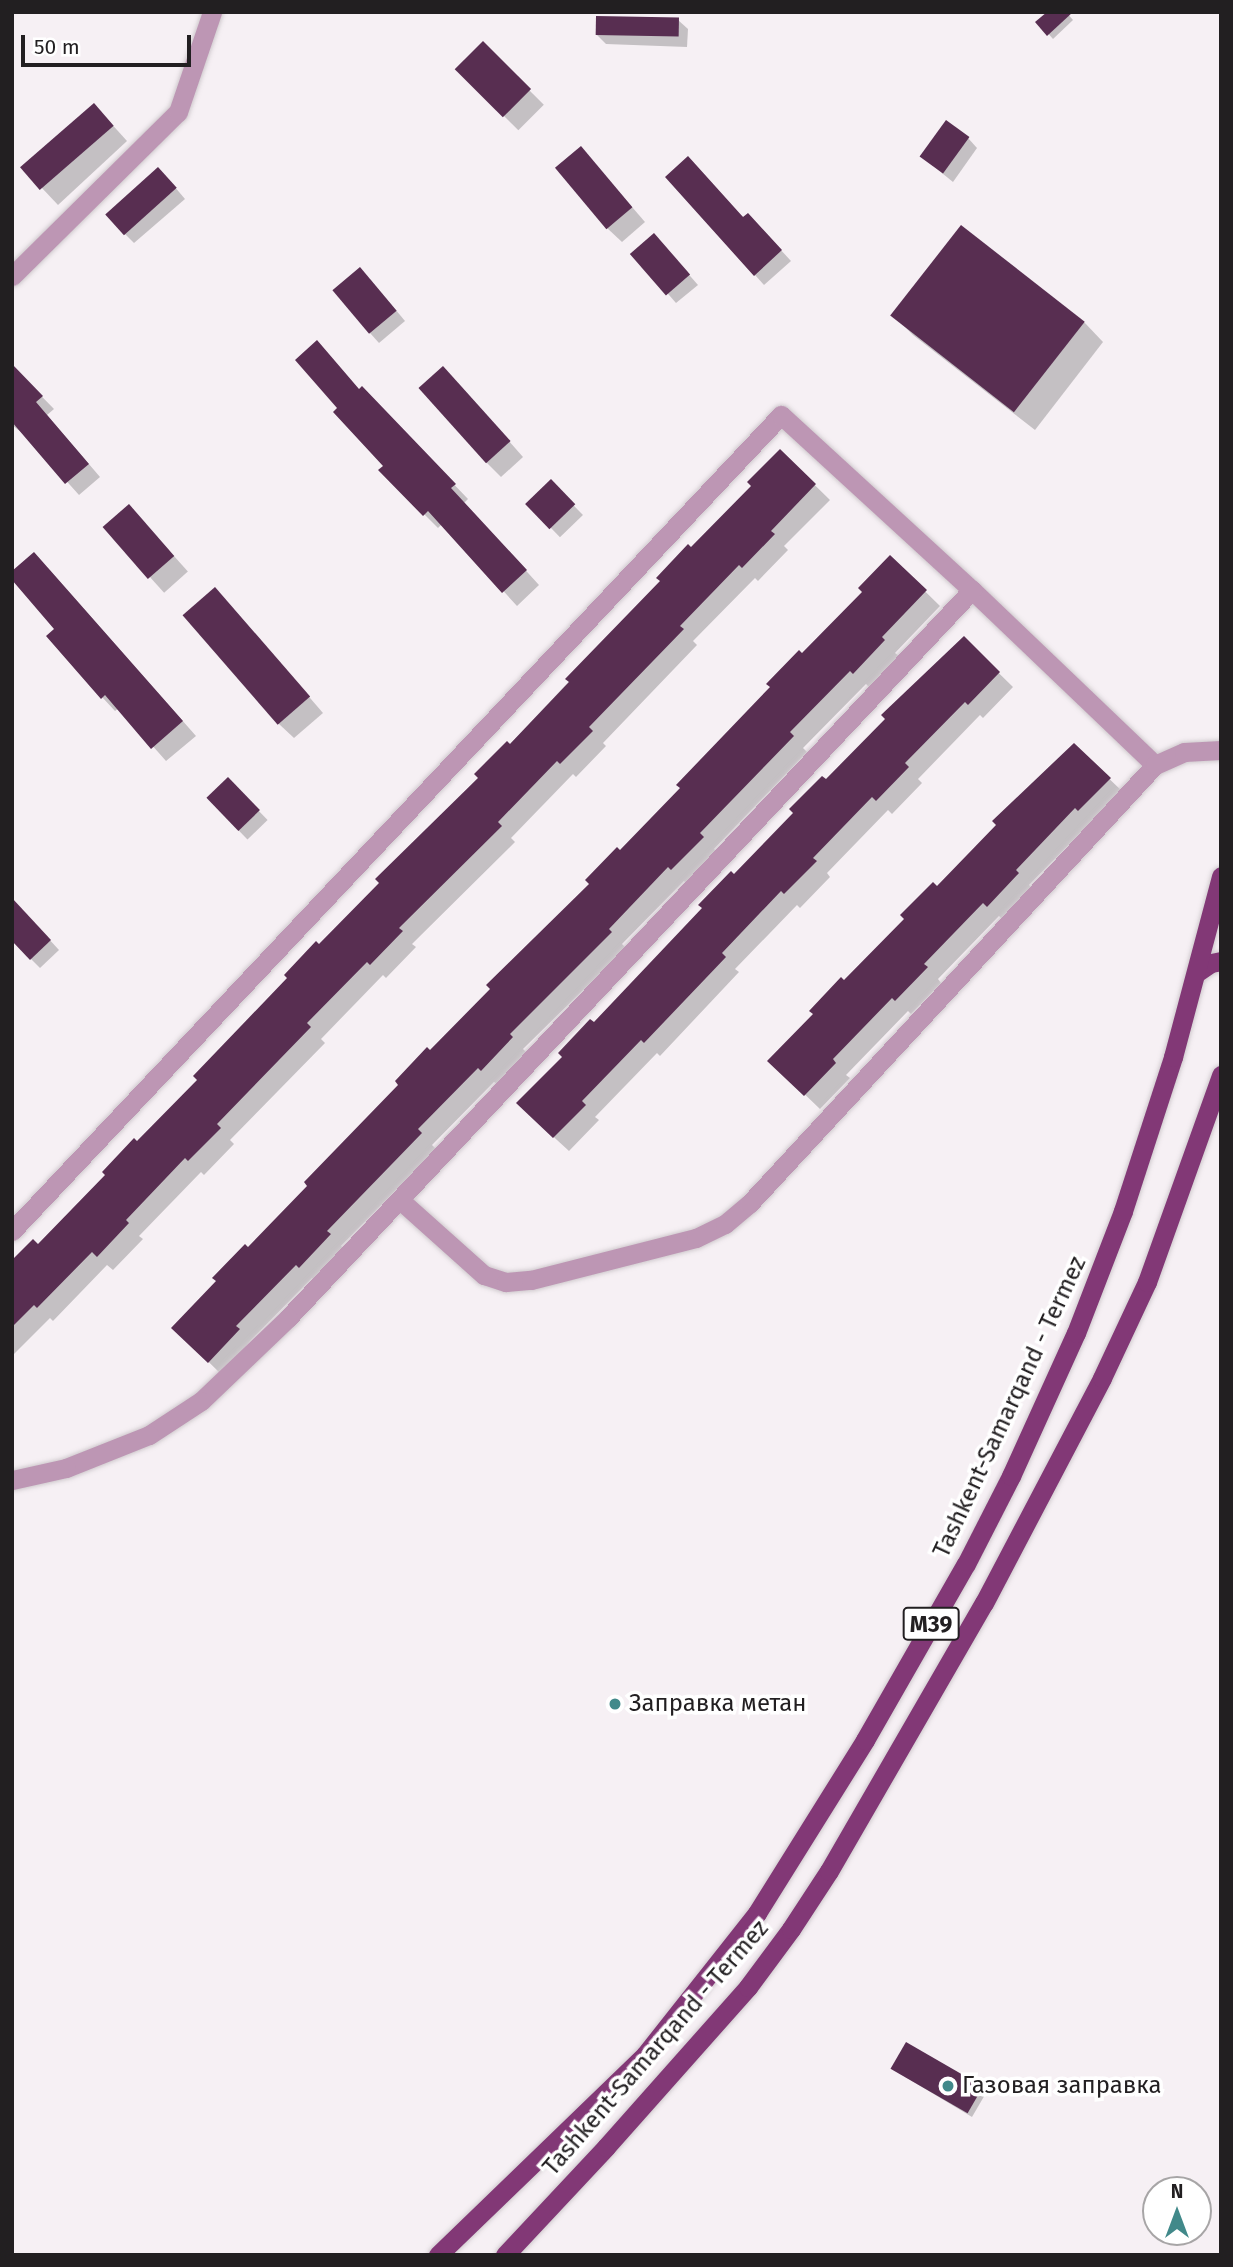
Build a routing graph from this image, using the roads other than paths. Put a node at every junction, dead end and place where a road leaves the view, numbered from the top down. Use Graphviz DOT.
graph roads {
  1 [pos="212,12"];
  2 [pos="12,276"];
  3 [pos="972,590"];
  4 [pos="1221,750"];
  5 [pos="1155,765"];
  6 [pos="1221,876"];
  7 [pos="1221,961"];
  8 [pos="1196,974"];
  9 [pos="1221,1075"];
  10 [pos="400,1200"];
  11 [pos="12,1231"];
  12 [pos="12,1480"];
  13 [pos="438,2255"];
  14 [pos="505,2255"];
  1 -- 2 [label="street"];
  3 -- 5 [label="street"];
  3 -- 10 [label="street"];
  3 -- 11 [label="street"];
  4 -- 5 [label="street"];
  5 -- 10 [label="street"];
  6 -- 8 [label="highway, Tashkent-Samarqand - Termez / M39"];
  7 -- 8 [label="highway"];
  8 -- 13 [label="highway, Tashkent-Samarqand - Termez / M39"];
  9 -- 14 [label="highway, Tashkent-Samarqand - Termez / M39"];
  10 -- 12 [label="street"];
}
